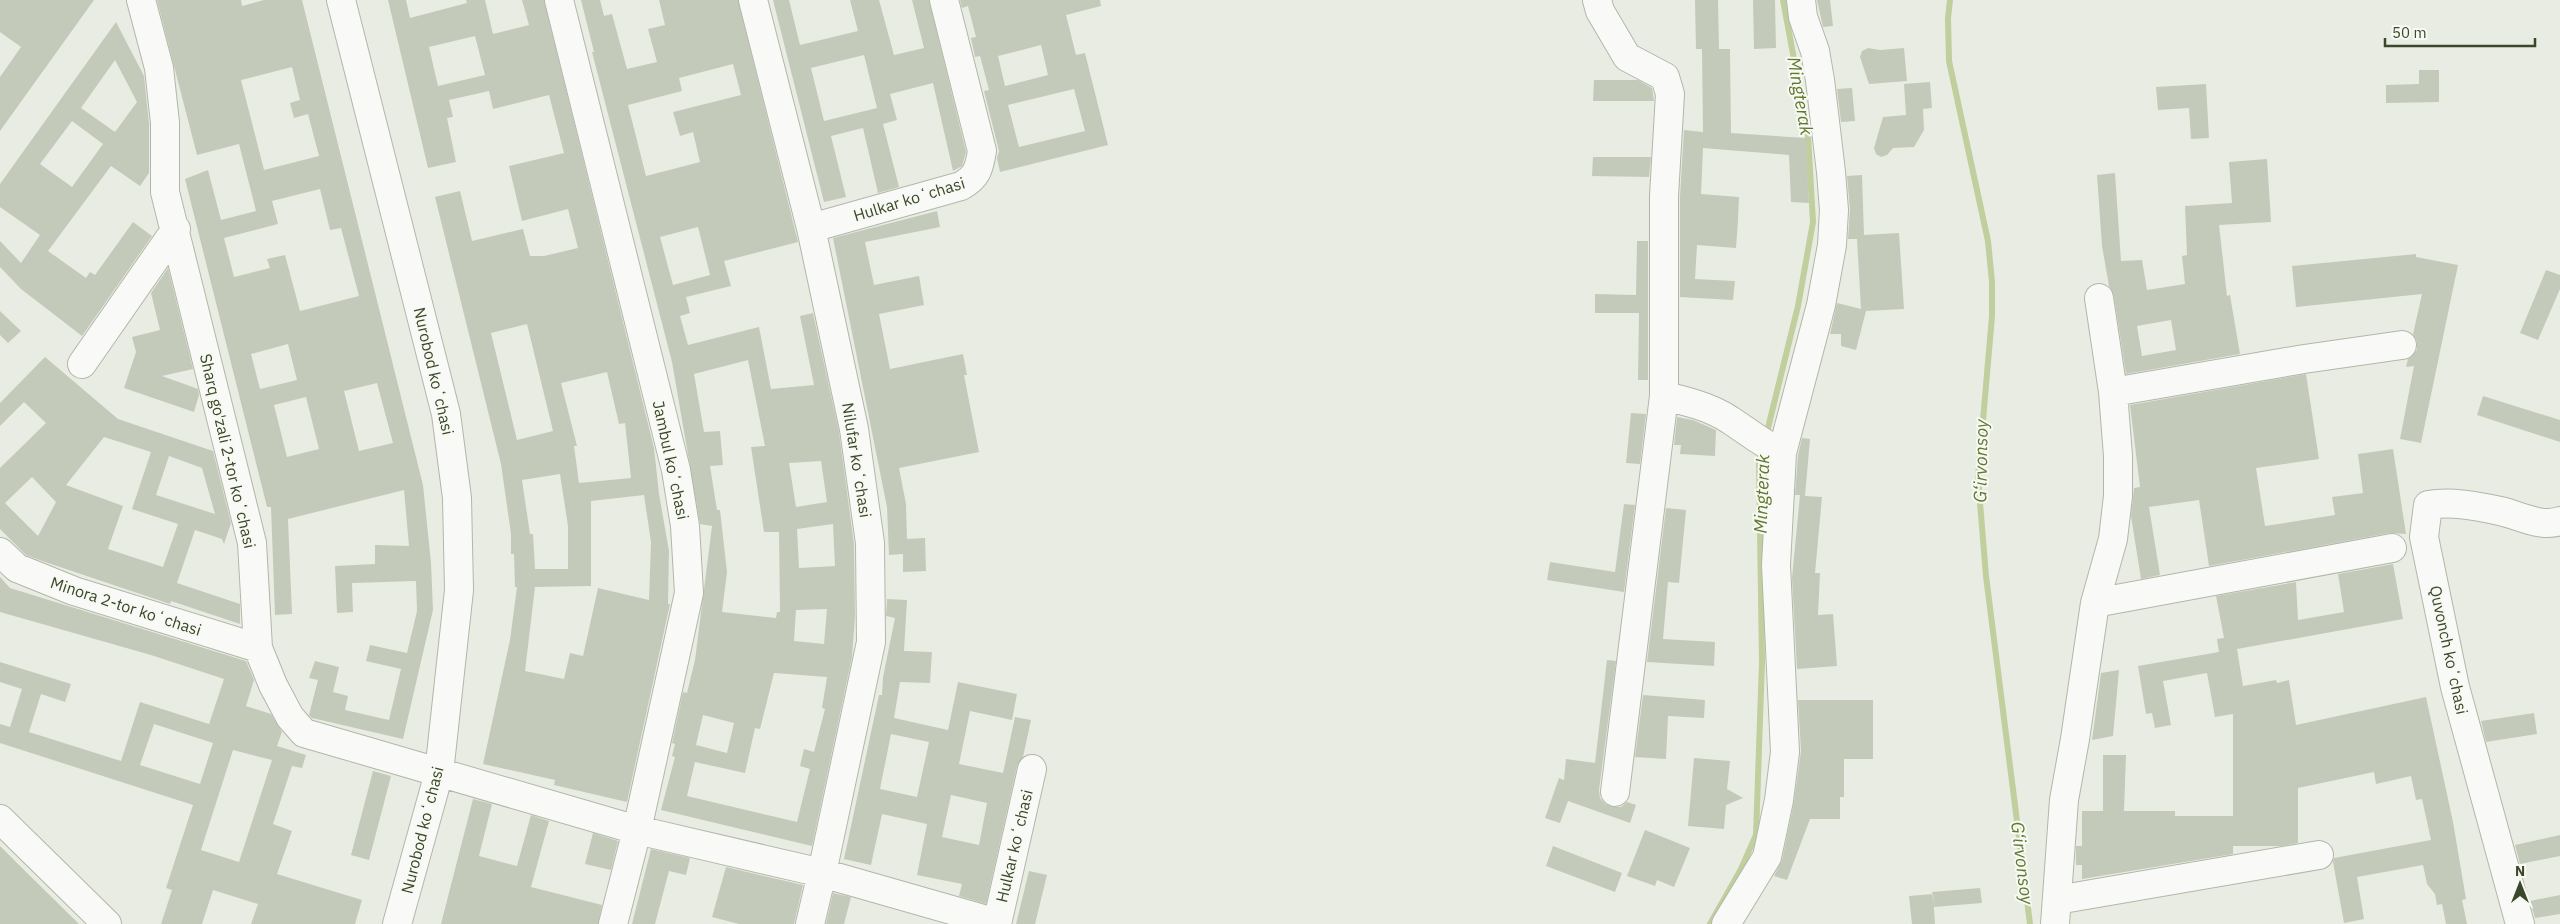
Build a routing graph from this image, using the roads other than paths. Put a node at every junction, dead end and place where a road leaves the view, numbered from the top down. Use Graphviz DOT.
graph roads {
  1 [pos="141,0"];
  2 [pos="341,0"];
  3 [pos="559,0"];
  4 [pos="753,0"];
  5 [pos="944,0"];
  6 [pos="1597,0"];
  7 [pos="1801,0"];
  8 [pos="810,228"];
  9 [pos="176,229"];
  10 [pos="2099,298"];
  11 [pos="2402,346"];
  12 [pos="82,364"];
  13 [pos="2113,392"];
  14 [pos="1664,396"];
  15 [pos="1776,451"];
  16 [pos="2560,522"];
  17 [pos="2392,548"];
  18 [pos="0,552"];
  19 [pos="2095,603"];
  20 [pos="258,648"];
  21 [pos="1032,769"];
  22 [pos="439,773"];
  23 [pos="1615,792"];
  24 [pos="0,818"];
  25 [pos="637,830"];
  26 [pos="2319,855"];
  27 [pos="822,873"];
  28 [pos="2056,912"];
  29 [pos="100,922"];
  30 [pos="397,924"];
  31 [pos="613,924"];
  32 [pos="810,924"];
  33 [pos="997,924"];
  34 [pos="1726,924"];
  35 [pos="2520,924"];
  1 -- 9 [label="street, Sharq go'zali 2-tor koʻchasi"];
  2 -- 22 [label="street, Nurobod koʻchasi"];
  3 -- 25 [label="street, Jambul koʻchasi"];
  4 -- 8 [label="street, Nilufar koʻchasi"];
  5 -- 8 [label="street, Hulkar koʻchasi"];
  6 -- 14 [label="street"];
  7 -- 15 [label="street"];
  8 -- 27 [label="street, Nilufar koʻchasi"];
  9 -- 12 [label="street"];
  9 -- 20 [label="street, Sharq go'zali 2-tor koʻchasi"];
  10 -- 13 [label="street"];
  11 -- 13 [label="street"];
  13 -- 19 [label="street"];
  14 -- 15 [label="street"];
  14 -- 23 [label="street"];
  15 -- 34 [label="street"];
  16 -- 35 [label="street, Quvonch koʻchasi"];
  17 -- 19 [label="street"];
  18 -- 20 [label="street, Minora 2-tor koʻchasi"];
  19 -- 28 [label="street"];
  20 -- 22 [label="street, Sharq go'zali 2-tor koʻchasi"];
  21 -- 33 [label="street, Hulkar koʻchasi"];
  22 -- 25 [label="street, Sharq go'zali 2-tor koʻchasi"];
  22 -- 30 [label="street, Nurobod koʻchasi"];
  24 -- 29 [label="street"];
  25 -- 27 [label="street, Hulkar koʻchasi"];
  25 -- 31 [label="street, Jambul koʻchasi"];
  26 -- 28 [label="street"];
  27 -- 32 [label="street, Nilufar koʻchasi"];
  27 -- 33 [label="street, Hulkar koʻchasi"];
}
